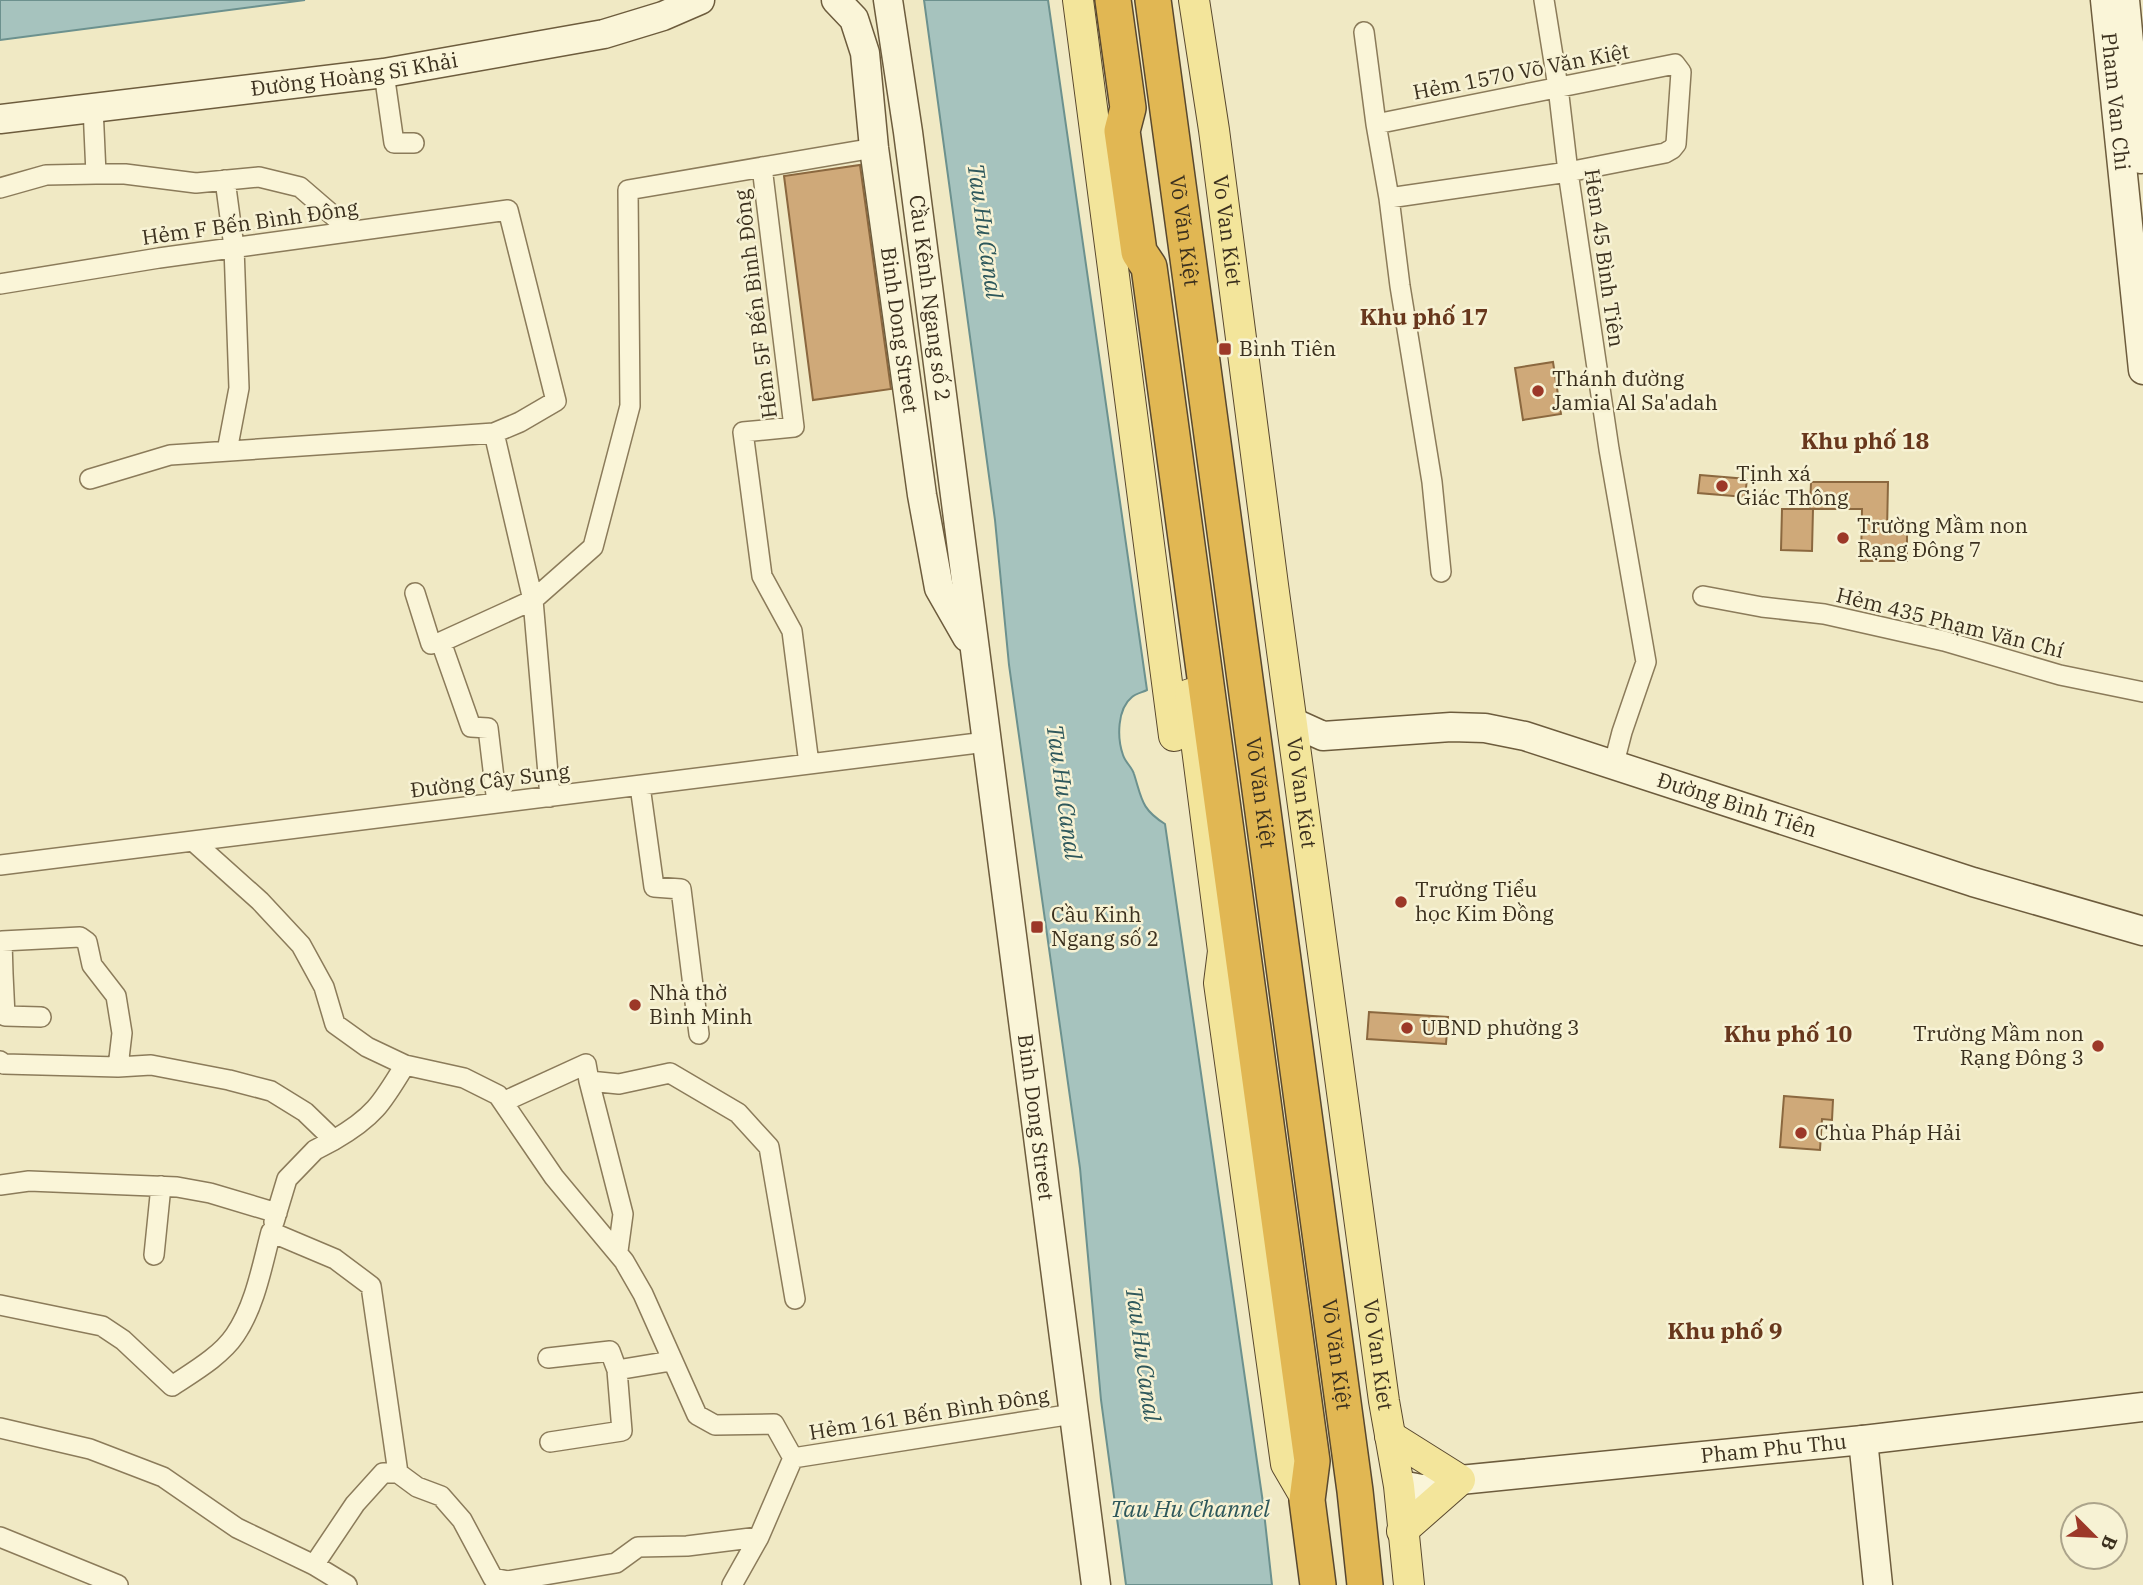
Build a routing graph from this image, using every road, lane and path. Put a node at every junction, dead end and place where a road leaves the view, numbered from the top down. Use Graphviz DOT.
graph roads {
  1 [pos="700,0"];
  2 [pos="888,0"];
  3 [pos="1078,0"];
  4 [pos="1096,0"];
  5 [pos="1113,0"];
  6 [pos="1153,0"];
  7 [pos="1194,0"];
  8 [pos="1544,0"];
  9 [pos="2105,0"];
  10 [pos="2125,0"];
  11 [pos="839,3"];
  12 [pos="1364,32"];
  13 [pos="384,73"];
  14 [pos="1558,88"];
  15 [pos="93,107"];
  16 [pos="0,119"];
  17 [pos="1376,124"];
  18 [pos="1122,131"];
  19 [pos="414,143"];
  20 [pos="874,148"];
  21 [pos="762,167"];
  22 [pos="1568,172"];
  23 [pos="96,174"];
  24 [pos="2143,179"];
  25 [pos="225,180"];
  26 [pos="0,188"];
  27 [pos="1389,198"];
  28 [pos="351,231"];
  29 [pos="234,247"];
  30 [pos="1139,252"];
  31 [pos="0,284"];
  32 [pos="2138,286"];
  33 [pos="2143,370"];
  34 [pos="494,433"];
  35 [pos="227,451"];
  36 [pos="90,479"];
  37 [pos="1441,572"];
  38 [pos="415,593"];
  39 [pos="1703,596"];
  40 [pos="967,598"];
  41 [pos="533,600"];
  42 [pos="441,642"];
  43 [pos="974,650"];
  44 [pos="2143,692"];
  45 [pos="1292,722"];
  46 [pos="1323,736"];
  47 [pos="986,742"];
  48 [pos="809,764"];
  49 [pos="1299,767"];
  50 [pos="1613,767"];
  51 [pos="640,786"];
  52 [pos="550,797"];
  53 [pos="496,803"];
  54 [pos="193,841"];
  55 [pos="0,865"];
  56 [pos="2143,931"];
  57 [pos="1,974"];
  58 [pos="1219,983"];
  59 [pos="41,1017"];
  60 [pos="699,1034"];
  61 [pos="0,1061"];
  62 [pos="405,1065"];
  63 [pos="118,1067"];
  64 [pos="589,1081"];
  65 [pos="503,1102"];
  66 [pos="334,1140"];
  67 [pos="0,1185"];
  68 [pos="161,1186"];
  69 [pos="277,1213"];
  70 [pos="271,1233"];
  71 [pos="618,1251"];
  72 [pos="154,1255"];
  73 [pos="795,1299"];
  74 [pos="0,1305"];
  75 [pos="548,1358"];
  76 [pos="671,1361"];
  77 [pos="617,1370"];
  78 [pos="2143,1407"];
  79 [pos="1073,1414"];
  80 [pos="0,1428"];
  81 [pos="1390,1436"];
  82 [pos="1863,1440"];
  83 [pos="550,1441"];
  84 [pos="793,1458"];
  85 [pos="398,1473"];
  86 [pos="1460,1480"];
  87 [pos="1403,1486"];
  88 [pos="1355,1491"];
  89 [pos="1307,1500"];
  90 [pos="1402,1531"];
  91 [pos="0,1537"];
  92 [pos="759,1537"];
  93 [pos="314,1565"];
  94 [pos="493,1582"];
  95 [pos="118,1585"];
  96 [pos="347,1585"];
  97 [pos="732,1585"];
  98 [pos="1096,1585"];
  99 [pos="1318,1585"];
  100 [pos="1366,1585"];
  101 [pos="1409,1585"];
  102 [pos="1878,1585"];
  1 -- 13 [label="street, Đường Hoàng Sĩ Khải"];
  2 -- 40 [label="street, Cầu Kênh Ngang số 2"];
  3 -- 58 [label="main road, Võ Văn Kiệt"];
  4 -- 18 [label="main road, Võ Văn Kiệt"];
  5 -- 18 [label="highway, Võ Văn Kiệt"];
  6 -- 88 [label="highway, Võ Văn Kiệt"];
  7 -- 45 [label="main road, Vo Van Kiet"];
  8 -- 14 [label="street, Hẻm 45 Bình Tiên"];
  9 -- 32 [label="street, Pham Van Chi"];
  10 -- 24 [label="street, Pham Van Chi"];
  11 -- 20 [label="street, Binh Dong Street"];
  12 -- 17 [label="street"];
  13 -- 15 [label="street, Đường Hoàng Sĩ Khải"];
  13 -- 19 [label="street"];
  14 -- 17 [label="street, Hẻm 1570 Võ Văn Kiệt"];
  14 -- 22 [label="street, Hẻm 45 Bình Tiên"];
  14 -- 22 [label="street, Hẻm 1570 Võ Văn Kiệt"];
  15 -- 16 [label="street, Đường Hoàng Sĩ Khải"];
  15 -- 23 [label="street"];
  17 -- 27 [label="street"];
  18 -- 30 [label="highway, Võ Văn Kiệt"];
  20 -- 21 [label="street"];
  20 -- 43 [label="street, Binh Dong Street"];
  21 -- 41 [label="street"];
  21 -- 48 [label="street, Hẻm 5F Bến Bình Đông"];
  22 -- 27 [label="street"];
  22 -- 50 [label="street, Hẻm 45 Bình Tiên"];
  23 -- 25 [label="street"];
  23 -- 26 [label="street"];
  25 -- 28 [label="street"];
  25 -- 29 [label="street"];
  27 -- 37 [label="street"];
  28 -- 29 [label="street, Hẻm F Bến Bình Đông"];
  28 -- 34 [label="street, Hẻm F Bến Bình Đông"];
  29 -- 31 [label="street, Hẻm F Bến Bình Đông"];
  29 -- 35 [label="street"];
  30 -- 58 [label="main road, Võ Văn Kiệt"];
  30 -- 89 [label="highway, Võ Văn Kiệt"];
  32 -- 33 [label="street, Pham Van Chi"];
  34 -- 35 [label="street"];
  34 -- 41 [label="street"];
  35 -- 36 [label="street"];
  38 -- 42 [label="street"];
  39 -- 44 [label="street, Hẻm 435 Phạm Văn Chí"];
  40 -- 43 [label="street, Binh Dong Street"];
  41 -- 42 [label="street"];
  41 -- 52 [label="street"];
  42 -- 53 [label="street"];
  43 -- 47 [label="street, Binh Dong Street"];
  45 -- 46 [label="street, Đường Bình Tiên"];
  45 -- 49 [label="main road, Vo Van Kiet"];
  46 -- 49 [label="street"];
  46 -- 50 [label="street, Đường Bình Tiên"];
  47 -- 48 [label="street, Đường Cây Sung"];
  47 -- 79 [label="street, Binh Dong Street"];
  48 -- 51 [label="street, Đường Cây Sung"];
  49 -- 81 [label="main road, Vo Van Kiet"];
  50 -- 56 [label="street, Đường Bình Tiên"];
  51 -- 52 [label="street, Đường Cây Sung"];
  51 -- 60 [label="street"];
  52 -- 53 [label="street, Đường Cây Sung"];
  53 -- 54 [label="street, Đường Cây Sung"];
  54 -- 55 [label="street, Đường Cây Sung"];
  54 -- 62 [label="street"];
  57 -- 59 [label="street"];
  57 -- 63 [label="street"];
  58 -- 89 [label="main road, Võ Văn Kiệt"];
  61 -- 63 [label="street"];
  62 -- 65 [label="street"];
  62 -- 66 [label="street"];
  63 -- 66 [label="street"];
  64 -- 65 [label="street"];
  64 -- 71 [label="street"];
  64 -- 73 [label="street"];
  65 -- 71 [label="street"];
  66 -- 69 [label="street"];
  67 -- 68 [label="street"];
  68 -- 69 [label="street"];
  68 -- 72 [label="street"];
  69 -- 70 [label="street"];
  70 -- 74 [label="street"];
  70 -- 85 [label="street"];
  71 -- 76 [label="street"];
  75 -- 77 [label="street"];
  76 -- 77 [label="street"];
  76 -- 84 [label="street"];
  77 -- 83 [label="street"];
  78 -- 82 [label="street, Pham Phu Thu"];
  79 -- 84 [label="street, Hẻm 161 Bến Bình Đông"];
  79 -- 98 [label="street, Binh Dong Street"];
  80 -- 93 [label="street"];
  81 -- 86 [label="main road"];
  81 -- 87 [label="main road, Vo Van Kiet"];
  82 -- 86 [label="street, Pham Phu Thu"];
  82 -- 102 [label="street"];
  84 -- 92 [label="street, Hẻm 161 Bến Bình Đông"];
  85 -- 93 [label="street"];
  85 -- 94 [label="street"];
  86 -- 87 [label="street, Pham Phu Thu"];
  86 -- 90 [label="main road"];
  87 -- 88 [label="main road"];
  87 -- 90 [label="main road, Vo Van Kiet"];
  88 -- 89 [label="highway"];
  88 -- 100 [label="highway, Võ Văn Kiệt"];
  89 -- 99 [label="highway, Võ Văn Kiệt"];
  90 -- 101 [label="main road, Vo Van Kiet"];
  91 -- 95 [label="street"];
  92 -- 94 [label="street"];
  92 -- 97 [label="street, Hẻm 161 Bến Bình Đông"];
  93 -- 96 [label="street"];
}
